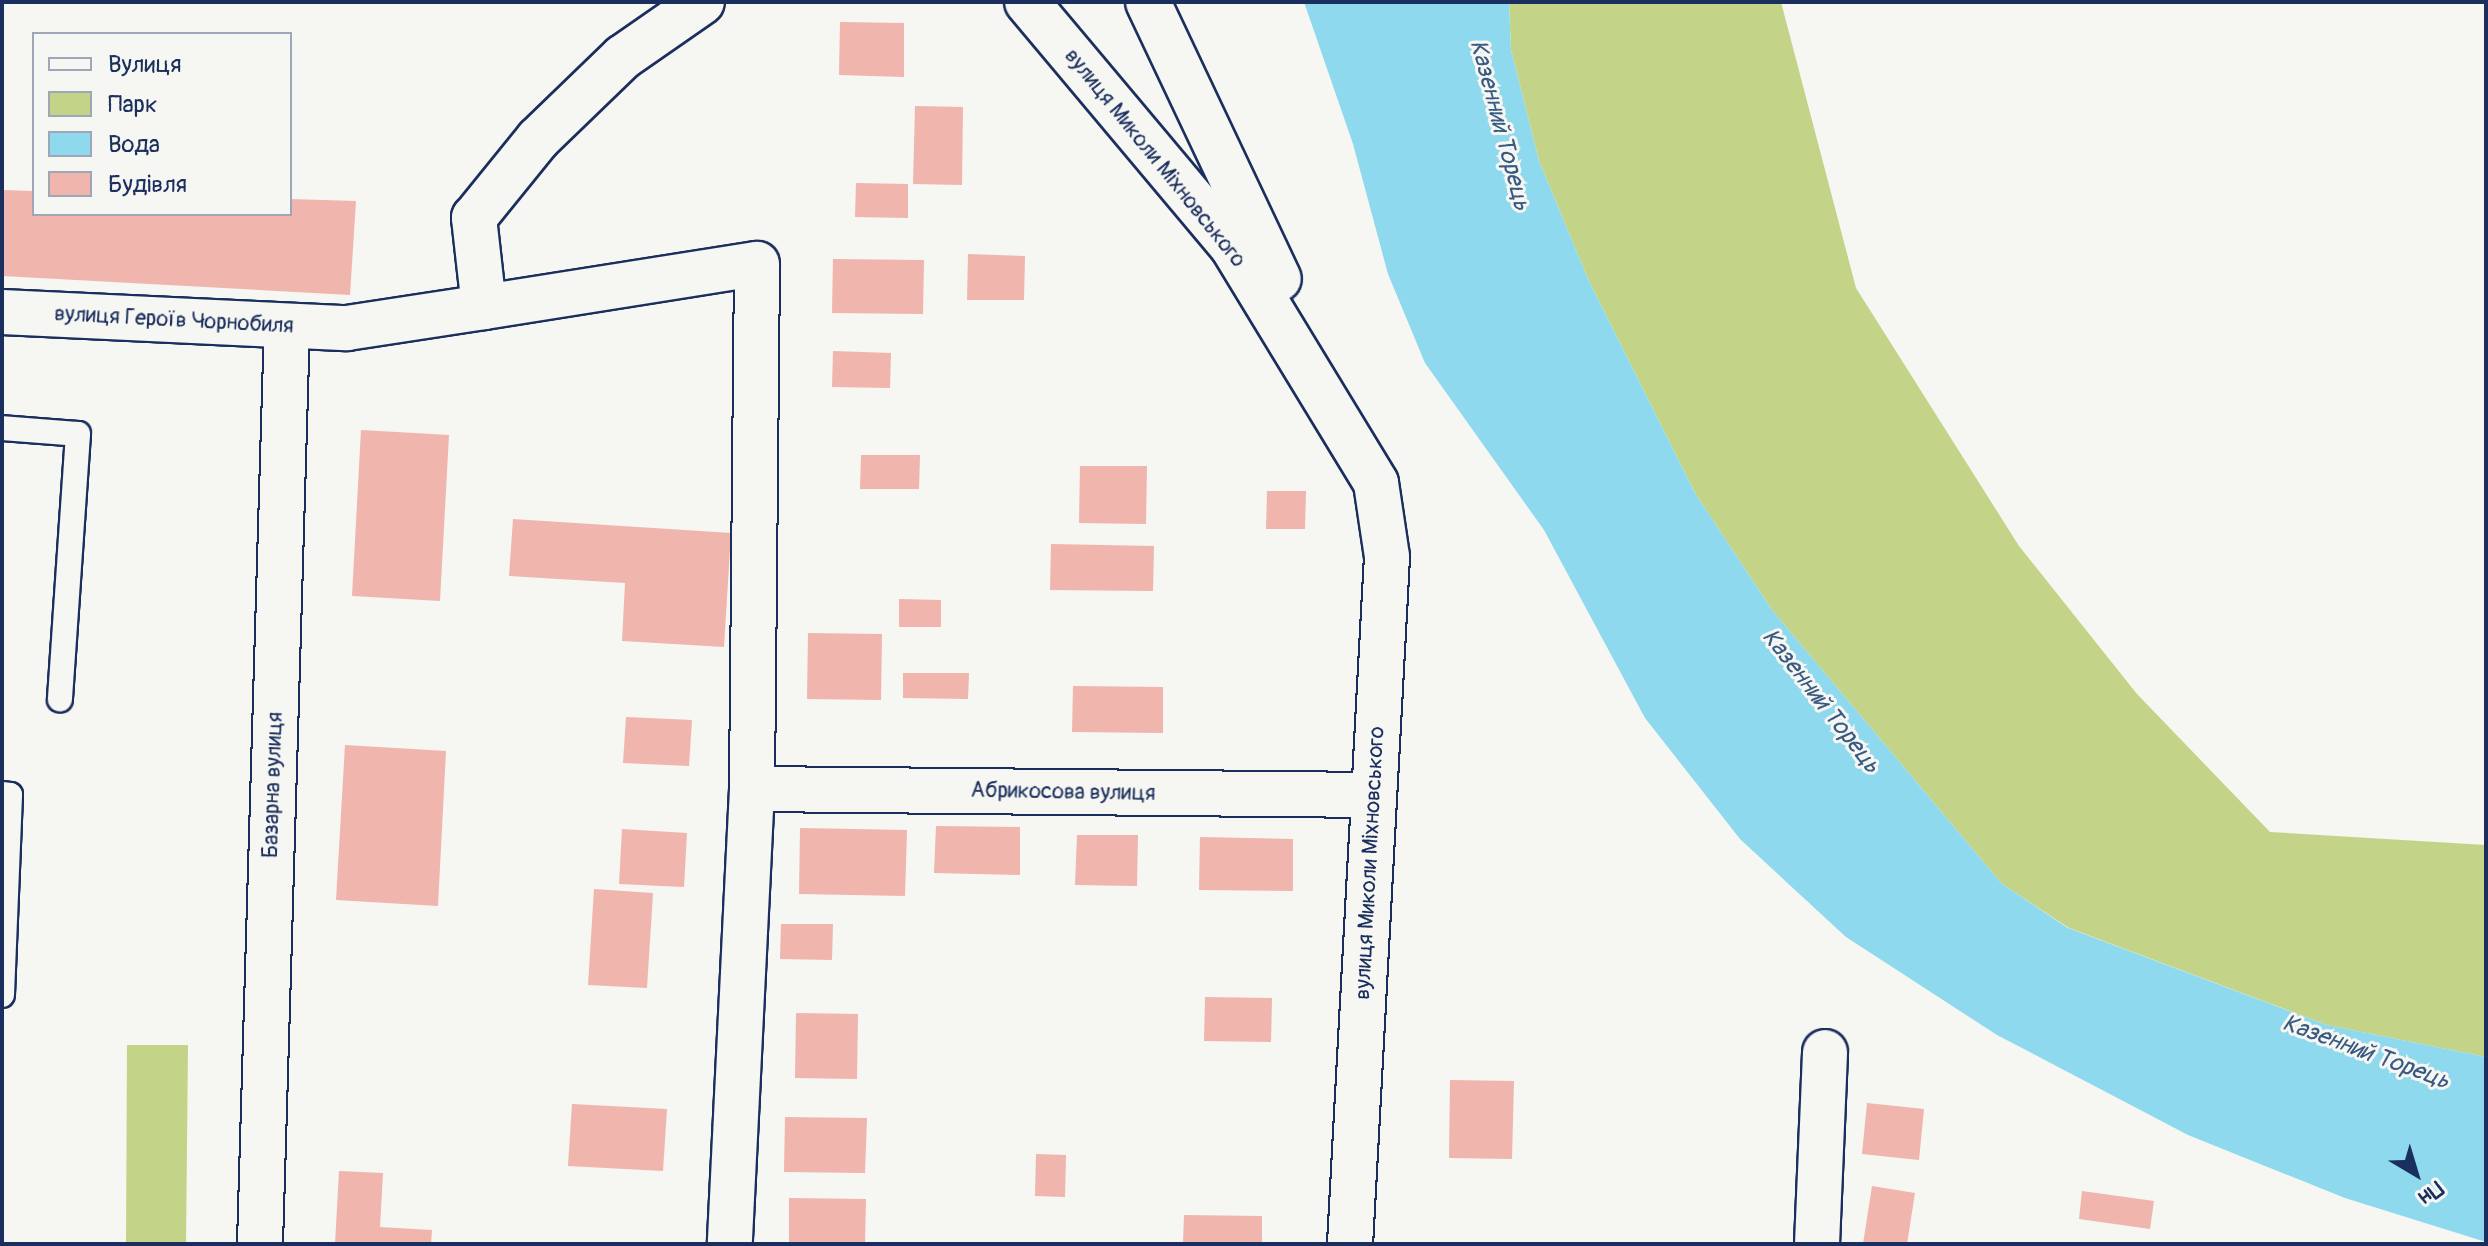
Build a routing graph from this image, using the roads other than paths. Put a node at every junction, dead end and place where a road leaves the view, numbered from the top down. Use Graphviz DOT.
graph roads {
  1 [pos="702,2"];
  2 [pos="1027,2"];
  3 [pos="1148,2"];
  4 [pos="484,307"];
  5 [pos="2,312"];
  6 [pos="287,326"];
  7 [pos="2,428"];
  8 [pos="1376,483"];
  9 [pos="60,699"];
  10 [pos="752,789"];
  11 [pos="2,794"];
  12 [pos="1374,795"];
  13 [pos="2,995"];
  14 [pos="1825,1052"];
  15 [pos="260,1244"];
  16 [pos="730,1244"];
  17 [pos="1350,1244"];
  18 [pos="1817,1244"];
  1 -- 4 [label="street"];
  2 -- 8 [label="street, вулиця Миколи Міхновського"];
  3 -- 8 [label="street, вулиця Миколи Міхновського"];
  4 -- 6 [label="street, вулиця Героїв Чорнобиля"];
  4 -- 10 [label="street, вулиця Героїв Чорнобиля"];
  5 -- 6 [label="street, вулиця Героїв Чорнобиля"];
  6 -- 15 [label="street, Базарна вулиця"];
  7 -- 9 [label="lane"];
  8 -- 12 [label="street, вулиця Миколи Міхновського"];
  10 -- 12 [label="street, Абрикосова вулиця"];
  10 -- 16 [label="street"];
  11 -- 13 [label="lane"];
  12 -- 17 [label="street, вулиця Миколи Міхновського"];
  14 -- 18 [label="street"];
}
